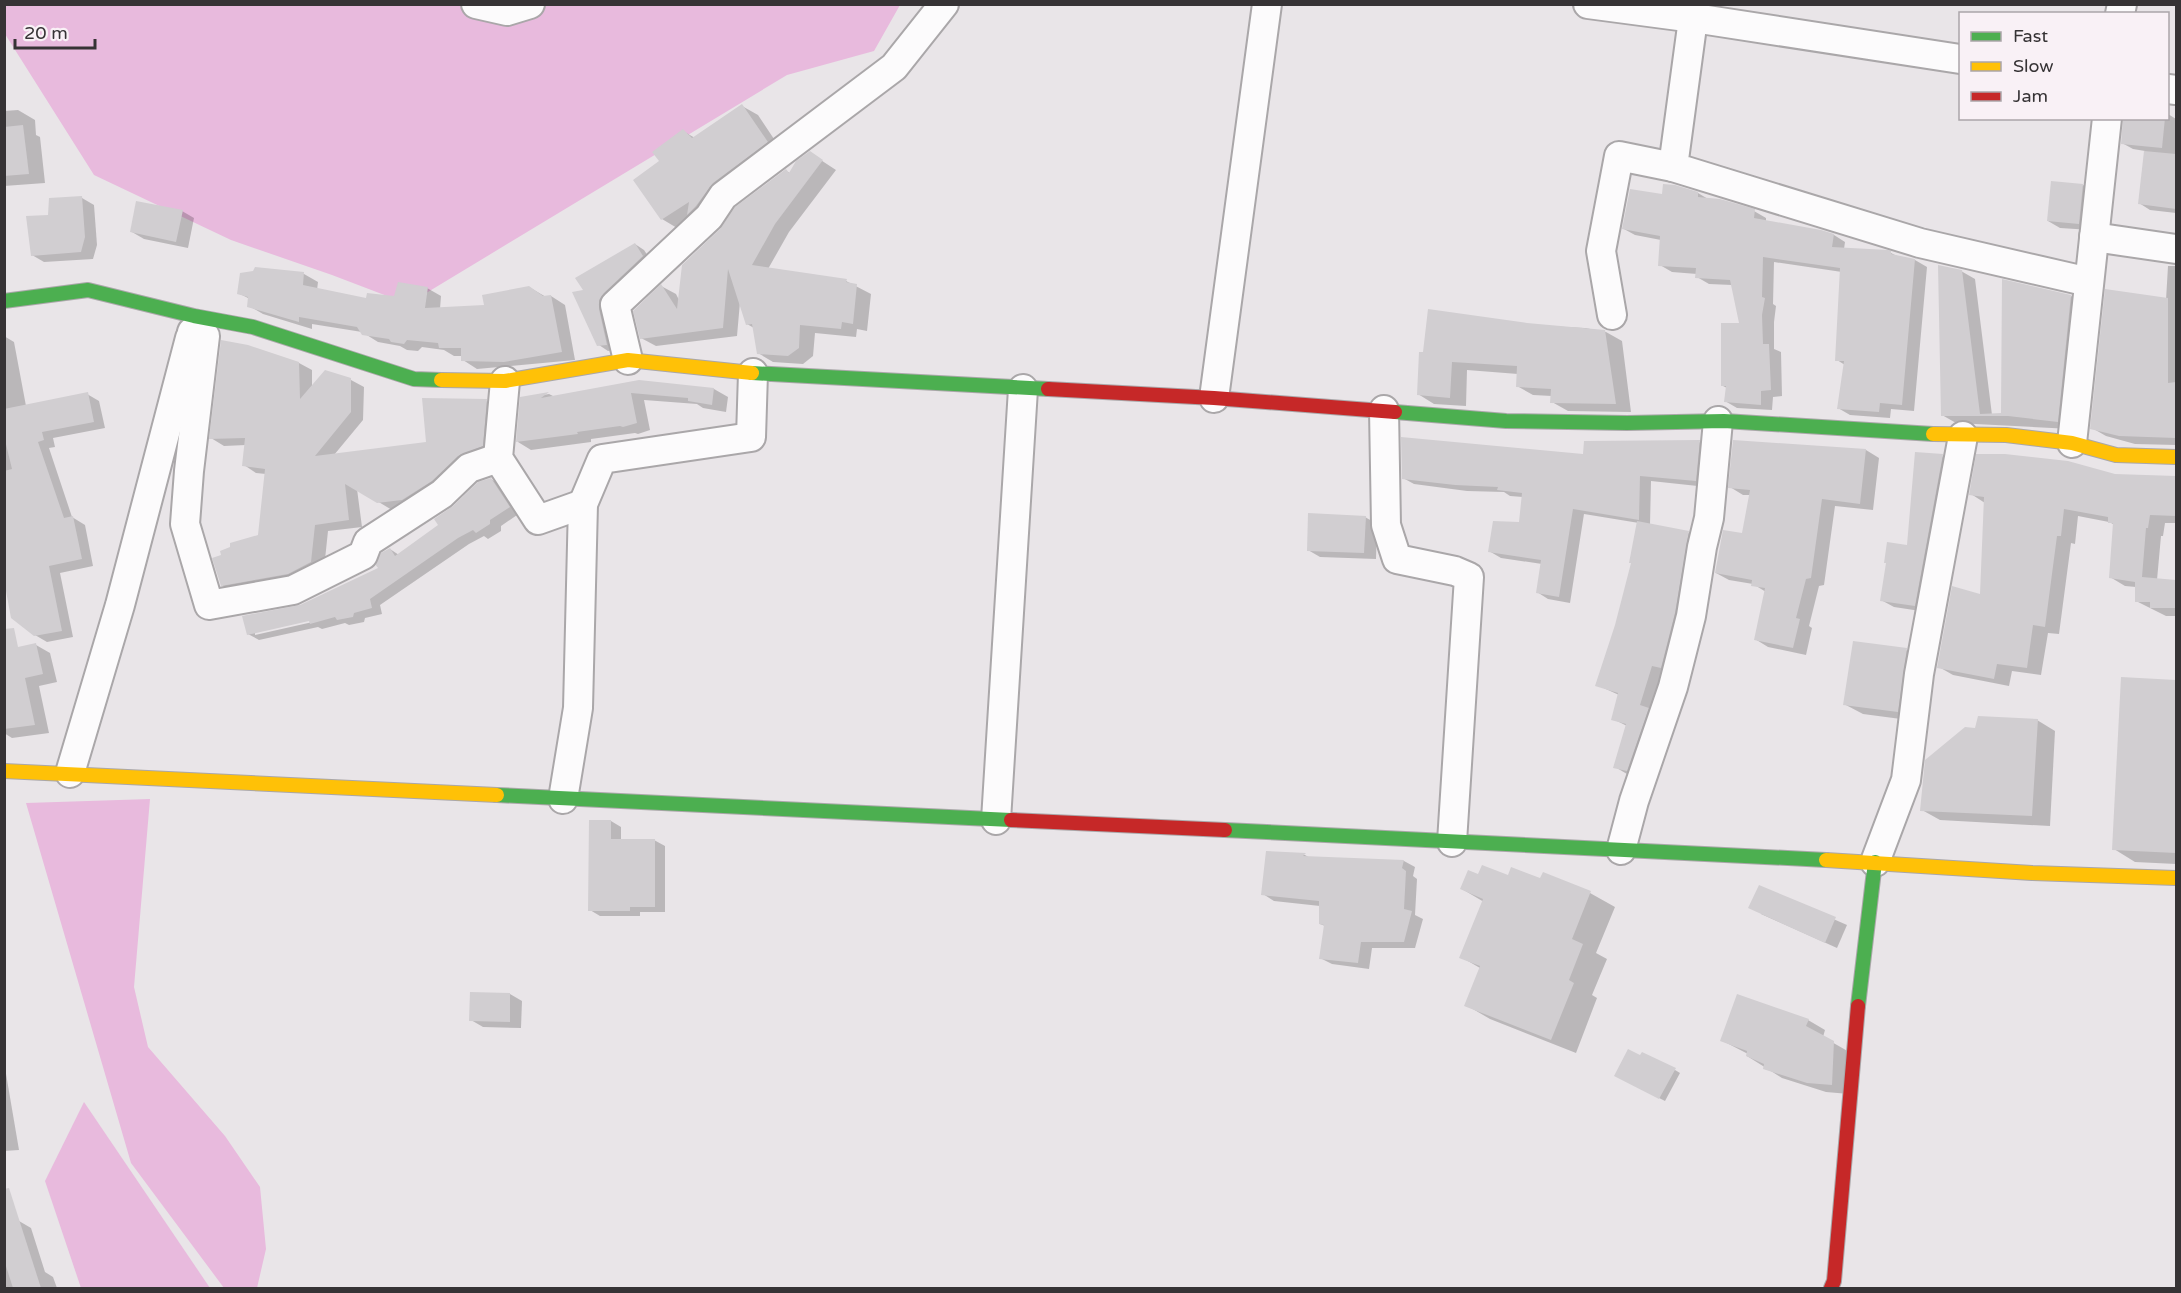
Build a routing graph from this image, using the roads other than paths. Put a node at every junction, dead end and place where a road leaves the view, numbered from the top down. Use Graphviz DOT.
graph roads {
  1 [pos="476,4"];
  2 [pos="530,4"];
  3 [pos="944,4"];
  4 [pos="1267,4"];
  5 [pos="1588,4"];
  6 [pos="1694,11"];
  7 [pos="1959,60"];
  8 [pos="2108,120"];
  9 [pos="1673,166"];
  10 [pos="2094,237"];
  11 [pos="2176,249"];
  12 [pos="2089,282"];
  13 [pos="4,301"];
  14 [pos="1612,315"];
  15 [pos="193,324"];
  16 [pos="628,360"];
  17 [pos="753,373"];
  18 [pos="505,381"];
  19 [pos="1023,389"];
  20 [pos="1214,398"];
  21 [pos="1384,410"];
  22 [pos="1718,421"];
  23 [pos="1963,436"];
  24 [pos="2072,443"];
  25 [pos="2176,457"];
  26 [pos="498,458"];
  27 [pos="583,504"];
  28 [pos="4,771"];
  29 [pos="70,773"];
  30 [pos="562,799"];
  31 [pos="996,820"];
  32 [pos="1452,842"];
  33 [pos="1621,850"];
  34 [pos="1875,862"];
  35 [pos="2176,878"];
  36 [pos="1831,1288"];
  1 -- 2 [label="street"];
  3 -- 16 [label="street"];
  4 -- 20 [label="street"];
  5 -- 6 [label="street"];
  6 -- 7 [label="street"];
  6 -- 9 [label="street"];
  8 -- 10 [label="street"];
  9 -- 12 [label="street"];
  9 -- 14 [label="street"];
  10 -- 11 [label="street"];
  10 -- 12 [label="street"];
  12 -- 24 [label="street"];
  13 -- 15 [label="street"];
  15 -- 18 [label="street"];
  15 -- 26 [label="street"];
  15 -- 29 [label="street"];
  16 -- 17 [label="street"];
  16 -- 18 [label="street"];
  17 -- 19 [label="street"];
  17 -- 27 [label="street"];
  18 -- 26 [label="street"];
  19 -- 20 [label="street"];
  19 -- 31 [label="street"];
  20 -- 21 [label="street"];
  21 -- 22 [label="street"];
  21 -- 32 [label="street"];
  22 -- 23 [label="street"];
  22 -- 33 [label="street"];
  23 -- 24 [label="street"];
  23 -- 34 [label="street"];
  24 -- 25 [label="street"];
  26 -- 27 [label="street"];
  27 -- 30 [label="street"];
  28 -- 29 [label="street"];
  29 -- 30 [label="street"];
  30 -- 31 [label="street"];
  31 -- 32 [label="street"];
  32 -- 33 [label="street"];
  33 -- 34 [label="street"];
  34 -- 35 [label="street"];
  34 -- 36 [label="street"];
}
